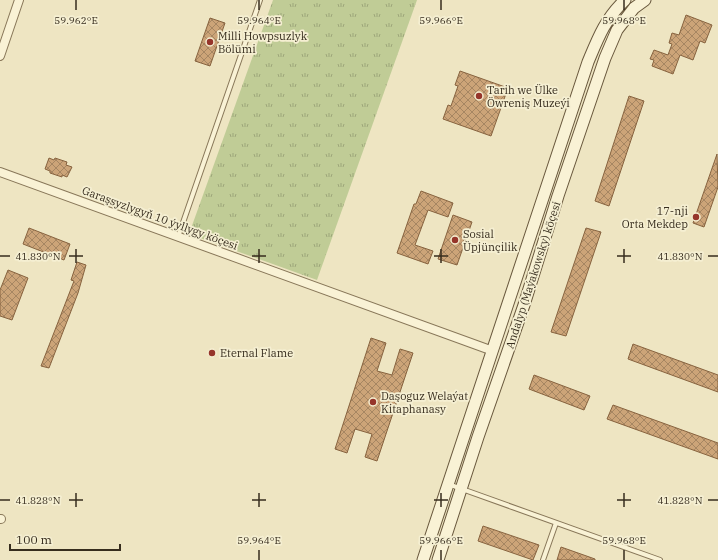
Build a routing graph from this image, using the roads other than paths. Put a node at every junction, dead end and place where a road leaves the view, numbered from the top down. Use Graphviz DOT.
graph roads {
  1 [pos="19,0"];
  2 [pos="260,0"];
  3 [pos="625,0"];
  4 [pos="645,0"];
  5 [pos="0,56"];
  6 [pos="0,172"];
  7 [pos="178,237"];
  8 [pos="493,351"];
  9 [pos="448,484"];
  10 [pos="461,489"];
  11 [pos="556,523"];
  12 [pos="423,560"];
  13 [pos="438,560"];
  14 [pos="543,560"];
  15 [pos="660,560"];
  1 -- 5 [label="street"];
  2 -- 7 [label="lane"];
  3 -- 8 [label="main road, Andalyp (Maýakowsky) köçesi"];
  4 -- 10 [label="main road, Andalyp (Maýakowsky) köçesi"];
  6 -- 7 [label="street, Garaşsyzlygyň 10 ýyllygy köçesi"];
  7 -- 8 [label="street, Garaşsyzlygyň 10 ýyllygy köçesi"];
  8 -- 9 [label="main road, Andalyp (Maýakowsky) köçesi"];
  9 -- 10 [label="lane"];
  9 -- 12 [label="main road, Andalyp (Maýakowsky) köçesi"];
  10 -- 11 [label="lane"];
  10 -- 13 [label="main road, Andalyp (Maýakowsky) köçesi"];
  11 -- 14 [label="lane"];
  11 -- 15 [label="lane"];
}
